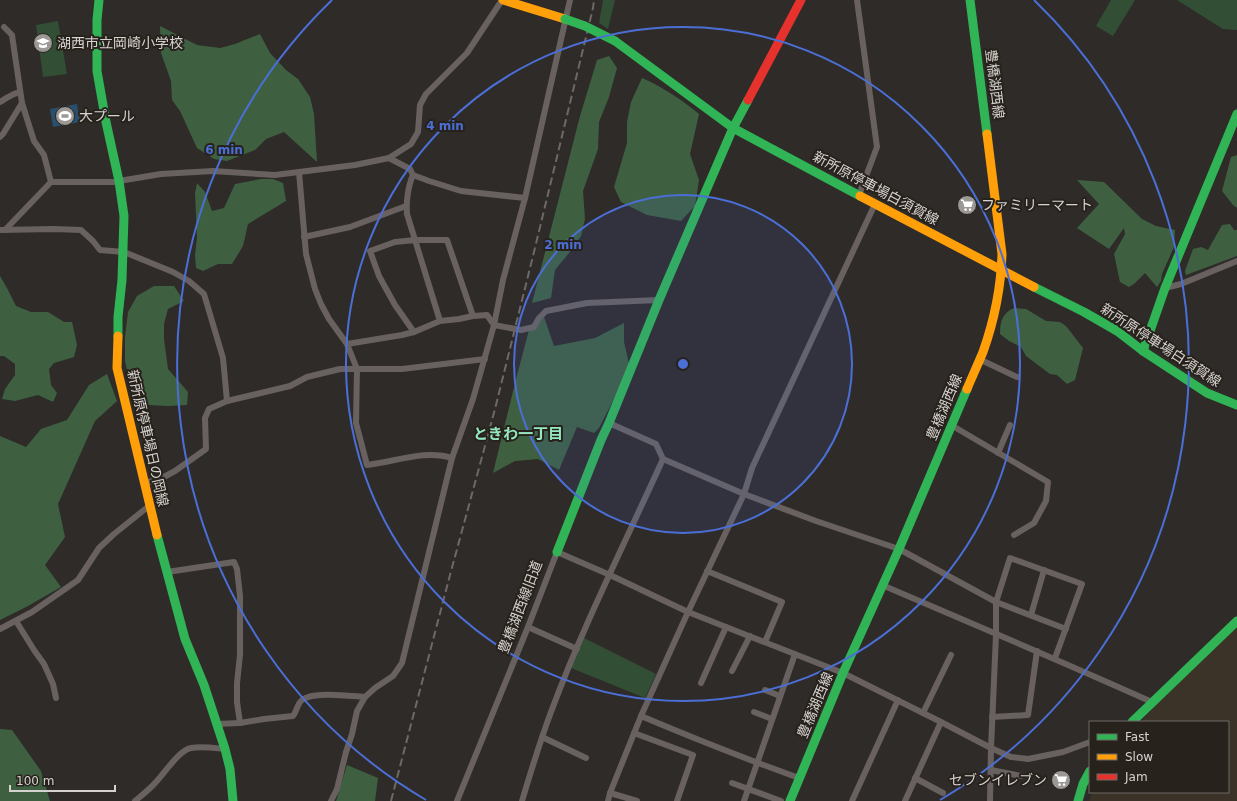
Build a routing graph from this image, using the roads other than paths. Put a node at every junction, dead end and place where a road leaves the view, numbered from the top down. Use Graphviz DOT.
graph roads {
  1 [pos="99,0"];
  2 [pos="502,0"];
  3 [pos="570,0"];
  4 [pos="801,0"];
  5 [pos="857,0"];
  6 [pos="970,0"];
  7 [pos="565,18"];
  8 [pos="4,27"];
  9 [pos="20,92"];
  10 [pos="1,100"];
  11 [pos="22,102"];
  12 [pos="1237,114"];
  13 [pos="733,128"];
  14 [pos="0,137"];
  15 [pos="389,158"];
  16 [pos="299,172"];
  17 [pos="413,175"];
  18 [pos="51,182"];
  19 [pos="119,182"];
  20 [pos="859,195"];
  21 [pos="525,198"];
  22 [pos="875,204"];
  23 [pos="406,206"];
  24 [pos="2,230"];
  25 [pos="304,237"];
  26 [pos="415,240"];
  27 [pos="124,252"];
  28 [pos="1237,261"];
  29 [pos="1002,271"];
  30 [pos="1165,288"];
  31 [pos="659,300"];
  32 [pos="473,316"];
  33 [pos="440,321"];
  34 [pos="494,325"];
  35 [pos="414,332"];
  36 [pos="348,344"];
  37 [pos="1143,351"];
  38 [pos="485,359"];
  39 [pos="979,359"];
  40 [pos="357,369"];
  41 [pos="1017,377"];
  42 [pos="227,402"];
  43 [pos="1237,405"];
  44 [pos="609,423"];
  45 [pos="951,425"];
  46 [pos="1010,425"];
  47 [pos="998,453"];
  48 [pos="452,458"];
  49 [pos="663,459"];
  50 [pos="145,483"];
  51 [pos="744,494"];
  52 [pos="149,506"];
  53 [pos="1014,535"];
  54 [pos="898,549"];
  55 [pos="557,552"];
  56 [pos="1044,570"];
  57 [pos="707,571"];
  58 [pos="167,572"];
  59 [pos="610,575"];
  60 [pos="882,586"];
  61 [pos="996,602"];
  62 [pos="688,612"];
  63 [pos="1031,615"];
  64 [pos="16,621"];
  65 [pos="1237,621"];
  66 [pos="528,627"];
  67 [pos="726,627"];
  68 [pos="0,629"];
  69 [pos="1066,629"];
  70 [pos="996,635"];
  71 [pos="750,636"];
  72 [pos="765,642"];
  73 [pos="577,649"];
  74 [pos="1037,650"];
  75 [pos="795,654"];
  76 [pos="951,655"];
  77 [pos="1055,658"];
  78 [pos="732,671"];
  79 [pos="843,673"];
  80 [pos="701,683"];
  81 [pos="765,690"];
  82 [pos="780,696"];
  83 [pos="365,697"];
  84 [pos="56,698"];
  85 [pos="898,700"];
  86 [pos="1152,702"];
  87 [pos="754,712"];
  88 [pos="924,713"];
  89 [pos="641,716"];
  90 [pos="992,717"];
  91 [pos="772,719"];
  92 [pos="1133,721"];
  93 [pos="941,722"];
  94 [pos="240,723"];
  95 [pos="217,724"];
  96 [pos="634,733"];
  97 [pos="542,737"];
  98 [pos="1089,742"];
  99 [pos="991,748"];
  100 [pos="225,749"];
  101 [pos="586,758"];
  102 [pos="757,763"];
  103 [pos="991,770"];
  104 [pos="1089,773"];
  105 [pos="1021,776"];
  106 [pos="800,778"];
  107 [pos="915,778"];
  108 [pos="732,783"];
  109 [pos="748,788"];
  110 [pos="610,792"];
  111 [pos="943,793"];
  112 [pos="136,801"];
  113 [pos="233,801"];
  114 [pos="331,801"];
  115 [pos="457,801"];
  116 [pos="522,801"];
  117 [pos="608,801"];
  118 [pos="637,801"];
  119 [pos="677,801"];
  120 [pos="744,801"];
  121 [pos="781,801"];
  122 [pos="790,801"];
  123 [pos="852,801"];
  124 [pos="905,801"];
  125 [pos="990,801"];
  126 [pos="1078,801"];
  1 -- 19 [label="main road, 新所原停車場日の岡線"];
  2 -- 7 [label="main road, 新所原停車場白須賀線"];
  2 -- 15 [label="street"];
  3 -- 7 [label="street"];
  4 -- 13 [label="main road, 豊橋湖西線旧道"];
  5 -- 20 [label="street"];
  6 -- 29 [label="main road, 豊橋湖西線"];
  7 -- 13 [label="main road, 新所原停車場白須賀線, bridge"];
  7 -- 21 [label="street"];
  8 -- 9 [label="street"];
  9 -- 10 [label="street"];
  9 -- 11 [label="street"];
  11 -- 14 [label="street"];
  11 -- 18 [label="street"];
  12 -- 30 [label="main road"];
  13 -- 20 [label="main road, 新所原停車場白須賀線"];
  13 -- 31 [label="main road, 豊橋湖西線旧道"];
  15 -- 16 [label="street"];
  15 -- 17 [label="street"];
  16 -- 19 [label="street"];
  16 -- 25 [label="street"];
  17 -- 21 [label="street"];
  17 -- 23 [label="street"];
  18 -- 19 [label="street"];
  18 -- 24 [label="street"];
  19 -- 27 [label="main road, 新所原停車場日の岡線"];
  20 -- 22 [label="main road, 新所原停車場白須賀線"];
  21 -- 34 [label="street"];
  22 -- 29 [label="main road, 新所原停車場白須賀線"];
  22 -- 51 [label="street"];
  23 -- 25 [label="street"];
  23 -- 26 [label="street"];
  24 -- 27 [label="street"];
  25 -- 36 [label="street"];
  26 -- 32 [label="street"];
  26 -- 33 [label="street"];
  26 -- 35 [label="street"];
  27 -- 42 [label="street"];
  27 -- 50 [label="main road, 新所原停車場日の岡線"];
  28 -- 30 [label="street"];
  29 -- 37 [label="main road, 新所原停車場白須賀線"];
  29 -- 39 [label="main road, 豊橋湖西線"];
  30 -- 37 [label="main road"];
  31 -- 34 [label="street, bridge"];
  31 -- 44 [label="main road, 豊橋湖西線旧道"];
  32 -- 33 [label="street"];
  32 -- 34 [label="street"];
  33 -- 35 [label="street"];
  34 -- 38 [label="street"];
  35 -- 36 [label="street"];
  36 -- 40 [label="street"];
  37 -- 43 [label="main road, 新所原停車場白須賀線"];
  38 -- 40 [label="street"];
  38 -- 48 [label="street"];
  39 -- 41 [label="street"];
  39 -- 45 [label="main road, 豊橋湖西線"];
  40 -- 42 [label="street"];
  40 -- 48 [label="street"];
  42 -- 50 [label="street"];
  44 -- 49 [label="street"];
  44 -- 55 [label="main road, 豊橋湖西線旧道"];
  45 -- 47 [label="street"];
  45 -- 54 [label="main road, 豊橋湖西線"];
  46 -- 47 [label="street"];
  47 -- 53 [label="street"];
  48 -- 83 [label="street"];
  49 -- 51 [label="street"];
  49 -- 59 [label="street"];
  50 -- 52 [label="main road, 新所原停車場日の岡線"];
  51 -- 54 [label="street"];
  51 -- 57 [label="street"];
  52 -- 58 [label="main road, 新所原停車場日の岡線"];
  52 -- 64 [label="street"];
  54 -- 60 [label="main road, 豊橋湖西線"];
  54 -- 61 [label="street"];
  55 -- 59 [label="street"];
  55 -- 66 [label="street, 豊橋湖西線旧道"];
  56 -- 61 [label="street"];
  56 -- 63 [label="street"];
  56 -- 69 [label="street"];
  57 -- 62 [label="street"];
  57 -- 72 [label="street"];
  58 -- 94 [label="street"];
  58 -- 95 [label="main road, 新所原停車場日の岡線"];
  59 -- 62 [label="street"];
  59 -- 73 [label="street"];
  60 -- 70 [label="street"];
  60 -- 79 [label="main road, 豊橋湖西線"];
  61 -- 63 [label="street"];
  61 -- 70 [label="street"];
  62 -- 67 [label="street"];
  62 -- 89 [label="street"];
  63 -- 69 [label="street"];
  64 -- 68 [label="street"];
  64 -- 84 [label="street"];
  65 -- 86 [label="main road"];
  66 -- 73 [label="street"];
  66 -- 115 [label="street, 豊橋湖西線旧道"];
  67 -- 71 [label="street"];
  67 -- 80 [label="street"];
  69 -- 77 [label="street"];
  70 -- 74 [label="street"];
  70 -- 90 [label="street"];
  71 -- 72 [label="street"];
  71 -- 78 [label="street"];
  72 -- 75 [label="street"];
  73 -- 97 [label="street"];
  74 -- 77 [label="street"];
  74 -- 90 [label="street"];
  75 -- 79 [label="street"];
  75 -- 82 [label="street"];
  76 -- 88 [label="street"];
  77 -- 86 [label="street"];
  79 -- 85 [label="street"];
  79 -- 106 [label="main road, 豊橋湖西線"];
  81 -- 82 [label="street"];
  82 -- 91 [label="street"];
  83 -- 94 [label="street"];
  83 -- 114 [label="street"];
  85 -- 88 [label="street"];
  85 -- 123 [label="street"];
  86 -- 92 [label="main road"];
  87 -- 91 [label="street"];
  88 -- 93 [label="street"];
  89 -- 96 [label="street"];
  89 -- 102 [label="street"];
  90 -- 99 [label="street"];
  91 -- 102 [label="street"];
  93 -- 99 [label="street"];
  93 -- 107 [label="street"];
  94 -- 95 [label="street"];
  95 -- 100 [label="main road, 新所原停車場日の岡線"];
  96 -- 110 [label="street"];
  96 -- 119 [label="street"];
  97 -- 101 [label="street"];
  97 -- 116 [label="street"];
  98 -- 99 [label="street"];
  99 -- 103 [label="street"];
  100 -- 112 [label="street"];
  100 -- 113 [label="main road, 新所原停車場日の岡線"];
  102 -- 106 [label="street"];
  102 -- 109 [label="street"];
  103 -- 105 [label="street"];
  103 -- 125 [label="street"];
  104 -- 126 [label="main road"];
  106 -- 122 [label="main road, 豊橋湖西線"];
  107 -- 111 [label="street"];
  107 -- 124 [label="street"];
  108 -- 109 [label="street"];
  109 -- 120 [label="street"];
  109 -- 121 [label="street"];
  110 -- 117 [label="street"];
  110 -- 118 [label="street"];
}
